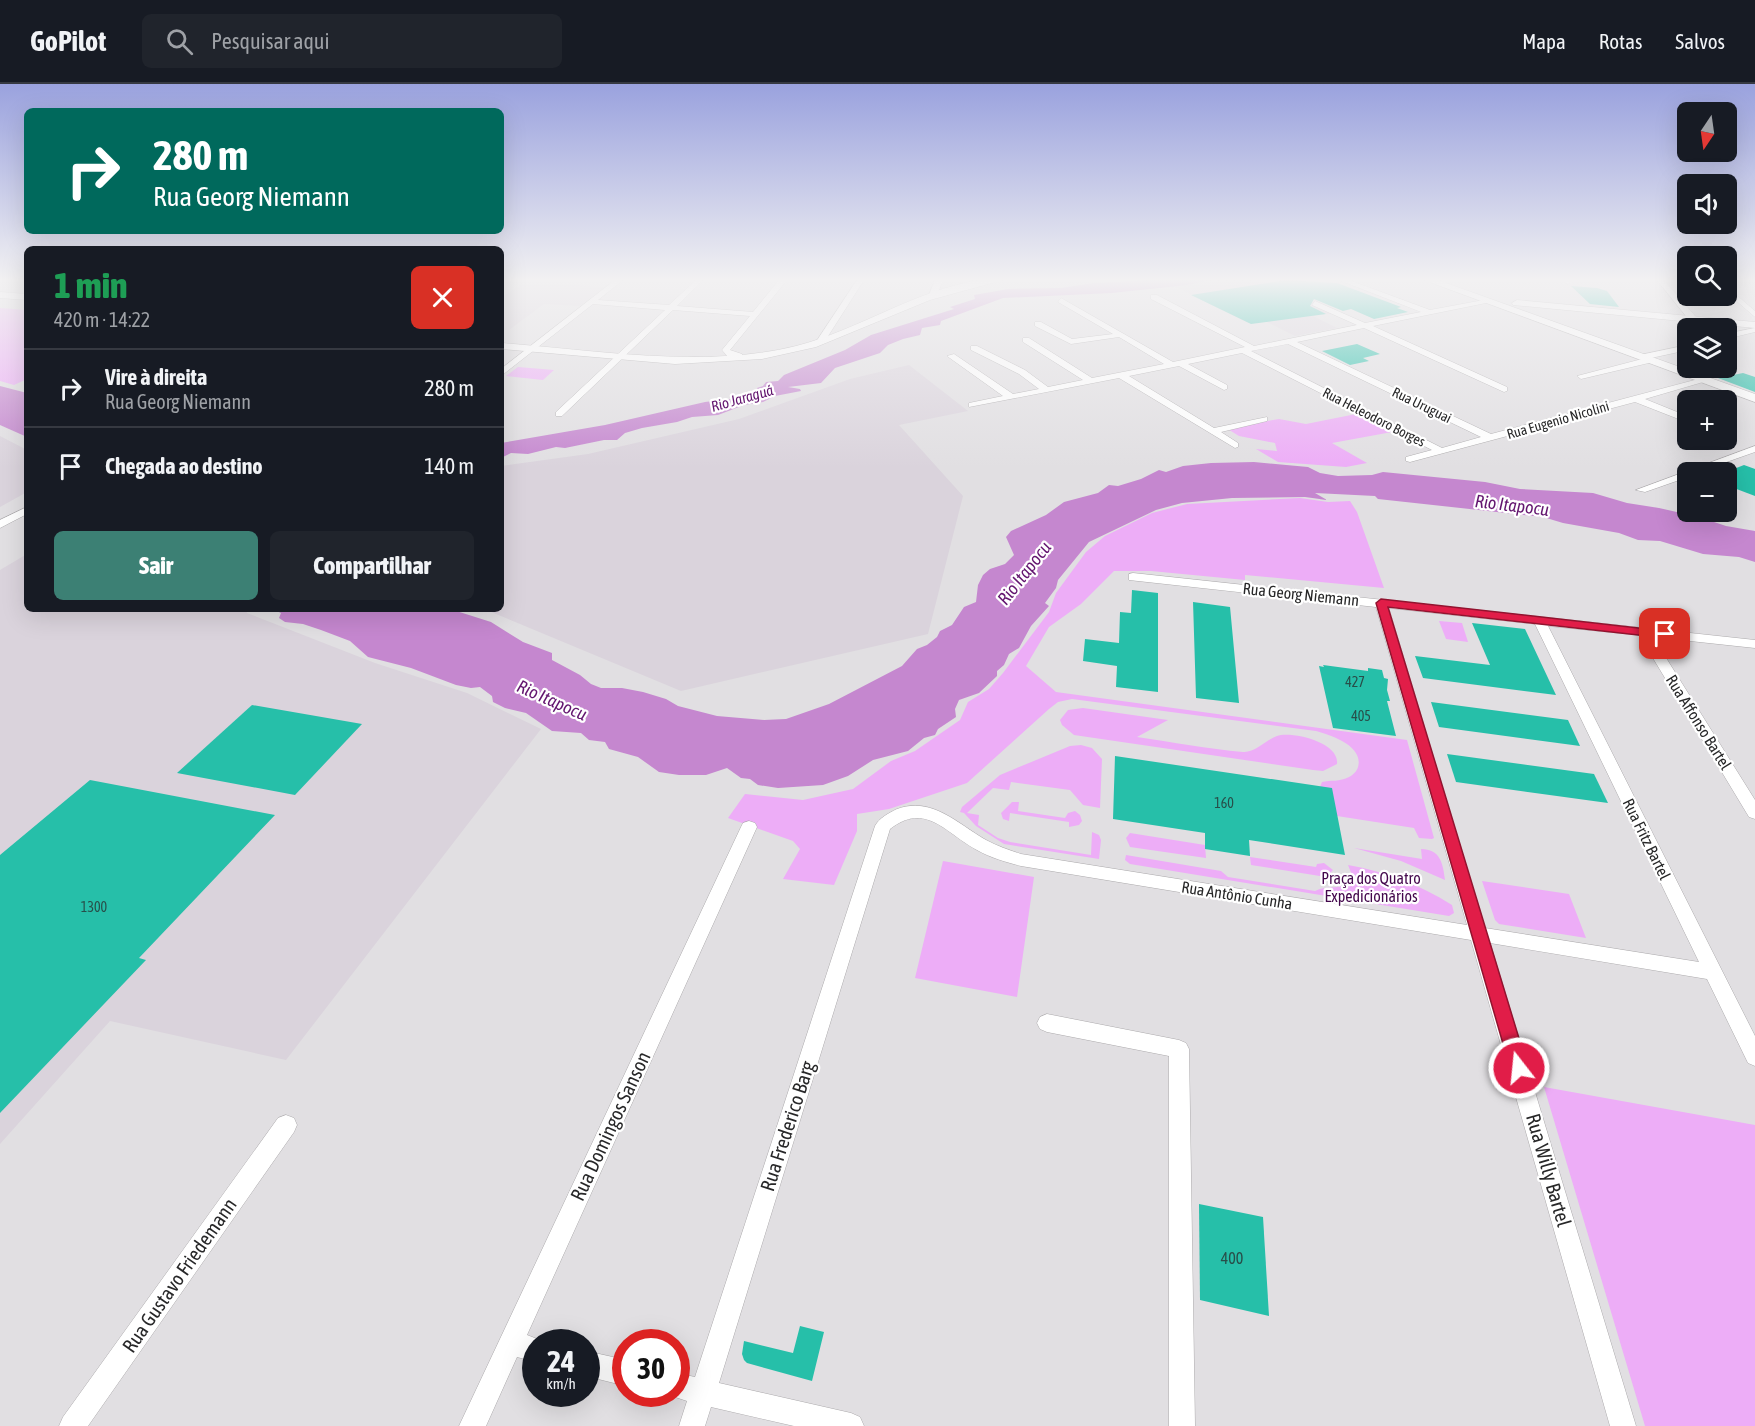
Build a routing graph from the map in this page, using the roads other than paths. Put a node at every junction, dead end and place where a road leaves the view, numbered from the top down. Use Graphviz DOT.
graph roads {
  1 [pos="539,343"];
  2 [pos="634,343"];
  3 [pos="732,343"];
  4 [pos="818,343"];
  5 [pos="1030,343"];
  6 [pos="1135,343"];
  7 [pos="1236,343"];
  8 [pos="1281,343"];
  9 [pos="1292,343"];
  10 [pos="1400,343"];
  11 [pos="1604,343"];
  12 [pos="504,346"];
  13 [pos="532,348"];
  14 [pos="974,348"];
  15 [pos="1248,349"];
  16 [pos="1677,350"];
  17 [pos="621,355"];
  18 [pos="739,356"];
  19 [pos="951,356"];
  20 [pos="1647,358"];
  21 [pos="1176,364"];
  22 [pos="1677,370"];
  23 [pos="504,371"];
  24 [pos="1121,375"];
  25 [pos="1581,376"];
  26 [pos="1694,378"];
  27 [pos="1714,378"];
  28 [pos="1091,381"];
  29 [pos="1224,387"];
  30 [pos="1504,389"];
  31 [pos="1047,390"];
  32 [pos="1011,397"];
  33 [pos="1634,398"];
  34 [pos="1755,398"];
  35 [pos="972,405"];
  36 [pos="559,414"];
  37 [pos="1677,415"];
  38 [pos="1264,419"];
  39 [pos="1213,431"];
  40 [pos="1491,438"];
  41 [pos="1235,445"];
  42 [pos="1755,449"];
  43 [pos="1441,451"];
  44 [pos="1410,459"];
  45 [pos="1719,462"];
  46 [pos="1677,477"];
  47 [pos="1641,490"];
  48 [pos="24,512"];
  49 [pos="0,525"];
  50 [pos="1133,577"];
  51 [pos="1381,603"];
  52 [pos="1539,620"];
  53 [pos="1643,632"];
  54 [pos="1755,644"];
  55 [pos="1755,813"];
  56 [pos="883,826"];
  57 [pos="749,827"];
  58 [pos="1480,934"];
  59 [pos="1713,972"];
  60 [pos="1047,1023"];
  61 [pos="1755,1057"];
  62 [pos="286,1125"];
  63 [pos="509,1343"];
  64 [pos="522,1346"];
  65 [pos="690,1389"];
  66 [pos="702,1392"];
  67 [pos="72,1426"];
  68 [pos="472,1426"];
  69 [pos="692,1426"];
  70 [pos="851,1426"];
  71 [pos="1182,1426"];
  72 [pos="1623,1426"];
  1 -- 13 [label="street"];
  2 -- 17 [label="street"];
  3 -- 18 [label="street"];
  4 -- 18 [label="main road"];
  5 -- 28 [label="street"];
  6 -- 21 [label="street"];
  7 -- 15 [label="street, Rua Heleodoro Borges"];
  8 -- 15 [label="street"];
  9 -- 40 [label="street, Rua Uruguai"];
  10 -- 30 [label="street"];
  11 -- 20 [label="main road"];
  12 -- 13 [label="main road"];
  13 -- 17 [label="main road"];
  13 -- 23 [label="street"];
  14 -- 31 [label="street"];
  15 -- 21 [label="street"];
  15 -- 43 [label="street, Rua Heleodoro Borges"];
  16 -- 20 [label="street"];
  17 -- 18 [label="main road"];
  17 -- 36 [label="street"];
  19 -- 32 [label="street"];
  20 -- 22 [label="main road"];
  20 -- 25 [label="street"];
  21 -- 24 [label="street"];
  21 -- 29 [label="street"];
  24 -- 28 [label="street"];
  24 -- 39 [label="street"];
  26 -- 33 [label="street, Rua Eugenio Nicolini"];
  27 -- 34 [label="main road"];
  28 -- 31 [label="street"];
  31 -- 32 [label="street"];
  32 -- 35 [label="street"];
  33 -- 37 [label="street"];
  33 -- 40 [label="street, Rua Eugenio Nicolini"];
  38 -- 39 [label="street"];
  39 -- 41 [label="street"];
  40 -- 43 [label="street, Rua Eugenio Nicolini"];
  42 -- 45 [label="street"];
  43 -- 44 [label="street, Rua Eugenio Nicolini"];
  46 -- 47 [label="street"];
  48 -- 49 [label="street"];
  50 -- 51 [label="street, Rua Georg Niemann"];
  51 -- 52 [label="street, Rua Georg Niemann"];
  51 -- 58 [label="street, Rua Willy Bartel"];
  52 -- 53 [label="street, Rua Georg Niemann"];
  52 -- 59 [label="street, Rua Fritz Bartel"];
  53 -- 54 [label="street, Rua Georg Niemann"];
  53 -- 55 [label="street, Rua Affonso Bartel"];
  56 -- 58 [label="street, Rua Antônio Cunha"];
  56 -- 66 [label="street, Rua Frederico Barg"];
  57 -- 63 [label="street, Rua Domingos Sanson"];
  58 -- 59 [label="street, Rua Antônio Cunha"];
  58 -- 72 [label="street, Rua Willy Bartel"];
  59 -- 61 [label="street, Rua Fritz Bartel"];
  60 -- 71 [label="street"];
  62 -- 67 [label="street, Rua Gustavo Friedemann"];
  63 -- 64 [label="street"];
  63 -- 68 [label="street, Rua Domingos Sanson"];
  65 -- 66 [label="street"];
  66 -- 69 [label="street, Rua Frederico Barg"];
  66 -- 70 [label="street"];
}
